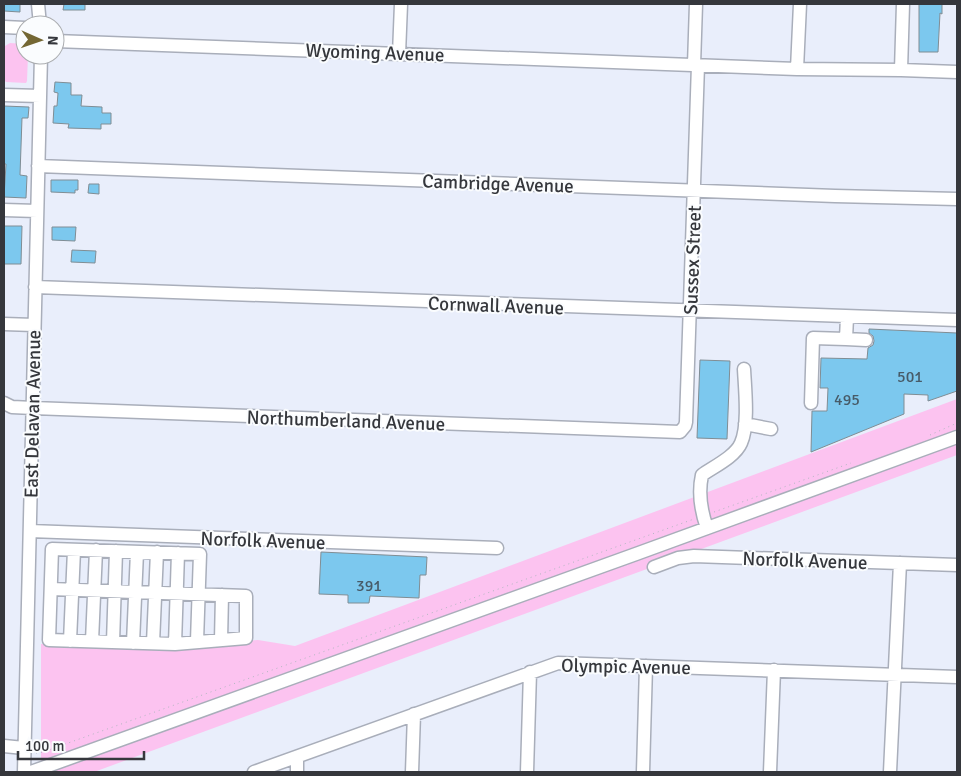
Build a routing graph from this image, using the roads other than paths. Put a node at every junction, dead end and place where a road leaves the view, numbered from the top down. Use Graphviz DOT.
graph roads {
  1 [pos="401,4"];
  2 [pos="696,4"];
  3 [pos="800,4"];
  4 [pos="903,4"];
  5 [pos="65,41"];
  6 [pos="399,54"];
  7 [pos="41,65"];
  8 [pos="696,65"];
  9 [pos="797,69"];
  10 [pos="901,70"];
  11 [pos="957,72"];
  12 [pos="4,95"];
  13 [pos="40,96"];
  14 [pos="38,166"];
  15 [pos="694,190"];
  16 [pos="957,199"];
  17 [pos="4,210"];
  18 [pos="37,211"];
  19 [pos="35,288"];
  20 [pos="690,312"];
  21 [pos="847,317"];
  22 [pos="957,320"];
  23 [pos="4,324"];
  24 [pos="34,325"];
  25 [pos="846,339"];
  26 [pos="866,340"];
  27 [pos="744,369"];
  28 [pos="4,403"];
  29 [pos="811,403"];
  30 [pos="32,408"];
  31 [pos="745,424"];
  32 [pos="771,429"];
  33 [pos="660,432"];
  34 [pos="957,437"];
  35 [pos="705,522"];
  36 [pos="30,531"];
  37 [pos="80,533"];
  38 [pos="191,537"];
  39 [pos="496,548"];
  40 [pos="77,550"];
  41 [pos="96,550"];
  42 [pos="116,551"];
  43 [pos="137,552"];
  44 [pos="157,552"];
  45 [pos="184,554"];
  46 [pos="900,562"];
  47 [pos="957,564"];
  48 [pos="654,567"];
  49 [pos="51,589"];
  50 [pos="72,590"];
  51 [pos="94,590"];
  52 [pos="115,591"];
  53 [pos="136,592"];
  54 [pos="155,592"];
  55 [pos="177,593"];
  56 [pos="199,594"];
  57 [pos="222,595"];
  58 [pos="220,640"];
  59 [pos="70,641"];
  60 [pos="92,641"];
  61 [pos="197,641"];
  62 [pos="113,642"];
  63 [pos="133,643"];
  64 [pos="153,643"];
  65 [pos="175,644"];
  66 [pos="646,666"];
  67 [pos="774,670"];
  68 [pos="530,672"];
  69 [pos="895,675"];
  70 [pos="957,677"];
  71 [pos="414,714"];
  72 [pos="4,746"];
  73 [pos="24,748"];
  74 [pos="297,757"];
  75 [pos="24,772"];
  76 [pos="30,772"];
  77 [pos="254,772"];
  78 [pos="297,772"];
  79 [pos="412,772"];
  80 [pos="527,772"];
  81 [pos="643,772"];
  82 [pos="770,772"];
  83 [pos="890,772"];
  1 -- 6 [label="street"];
  2 -- 8 [label="street, Sussex Street"];
  3 -- 9 [label="street"];
  4 -- 10 [label="street"];
  5 -- 6 [label="street, Wyoming Avenue"];
  6 -- 8 [label="street, Wyoming Avenue"];
  7 -- 13 [label="street, East Delavan Avenue"];
  8 -- 9 [label="street, Wyoming Avenue"];
  8 -- 15 [label="street, Sussex Street"];
  9 -- 10 [label="street, Wyoming Avenue"];
  10 -- 11 [label="street, Wyoming Avenue"];
  12 -- 13 [label="street"];
  13 -- 14 [label="street, East Delavan Avenue"];
  14 -- 15 [label="street, Cambridge Avenue"];
  14 -- 18 [label="street, East Delavan Avenue"];
  15 -- 16 [label="street, Cambridge Avenue"];
  15 -- 20 [label="street, Sussex Street"];
  17 -- 18 [label="street"];
  18 -- 19 [label="street, East Delavan Avenue"];
  19 -- 20 [label="street, Cornwall Avenue"];
  19 -- 24 [label="street, East Delavan Avenue"];
  20 -- 21 [label="street, Cornwall Avenue"];
  20 -- 33 [label="street, Sussex Street"];
  21 -- 22 [label="street, Cornwall Avenue"];
  21 -- 25 [label="street"];
  23 -- 24 [label="street"];
  24 -- 30 [label="street, East Delavan Avenue"];
  25 -- 26 [label="street"];
  25 -- 29 [label="street"];
  27 -- 31 [label="street"];
  28 -- 30 [label="street, Northumberland Avenue"];
  30 -- 33 [label="street, Northumberland Avenue"];
  30 -- 36 [label="street, East Delavan Avenue"];
  31 -- 32 [label="street"];
  31 -- 35 [label="street"];
  34 -- 35 [label="street"];
  35 -- 76 [label="street"];
  36 -- 37 [label="street, Norfolk Avenue"];
  36 -- 73 [label="street, East Delavan Avenue"];
  37 -- 38 [label="street, Norfolk Avenue"];
  37 -- 40 [label="street"];
  38 -- 39 [label="street, Norfolk Avenue"];
  38 -- 45 [label="street"];
  40 -- 41 [label="street"];
  40 -- 49 [label="street"];
  40 -- 50 [label="street"];
  41 -- 42 [label="street"];
  41 -- 51 [label="street"];
  42 -- 43 [label="street"];
  42 -- 52 [label="street"];
  43 -- 44 [label="street"];
  43 -- 53 [label="street"];
  44 -- 45 [label="street"];
  44 -- 54 [label="street"];
  45 -- 55 [label="street"];
  45 -- 56 [label="street"];
  46 -- 47 [label="street, Norfolk Avenue"];
  46 -- 48 [label="street, Norfolk Avenue"];
  46 -- 69 [label="street"];
  49 -- 50 [label="street"];
  49 -- 59 [label="street"];
  50 -- 51 [label="street"];
  50 -- 59 [label="street"];
  51 -- 52 [label="street"];
  51 -- 60 [label="street"];
  52 -- 53 [label="street"];
  52 -- 62 [label="street"];
  53 -- 54 [label="street"];
  53 -- 63 [label="street"];
  54 -- 55 [label="street"];
  54 -- 64 [label="street"];
  55 -- 56 [label="street"];
  55 -- 65 [label="street"];
  56 -- 57 [label="street"];
  56 -- 61 [label="street"];
  57 -- 58 [label="street"];
  57 -- 58 [label="street"];
  58 -- 61 [label="street"];
  59 -- 60 [label="street"];
  60 -- 62 [label="street"];
  61 -- 65 [label="street"];
  62 -- 63 [label="street"];
  63 -- 64 [label="street"];
  64 -- 65 [label="street"];
  66 -- 67 [label="street, Olympic Avenue"];
  66 -- 68 [label="street, Olympic Avenue"];
  66 -- 81 [label="street"];
  67 -- 69 [label="street, Olympic Avenue"];
  67 -- 82 [label="street"];
  68 -- 71 [label="street, Olympic Avenue"];
  68 -- 80 [label="street"];
  69 -- 70 [label="street, Olympic Avenue"];
  69 -- 83 [label="street"];
  71 -- 74 [label="street, Olympic Avenue"];
  71 -- 79 [label="street"];
  72 -- 73 [label="street"];
  73 -- 75 [label="street, East Delavan Avenue"];
  74 -- 77 [label="street, Olympic Avenue"];
  74 -- 78 [label="street"];
}
